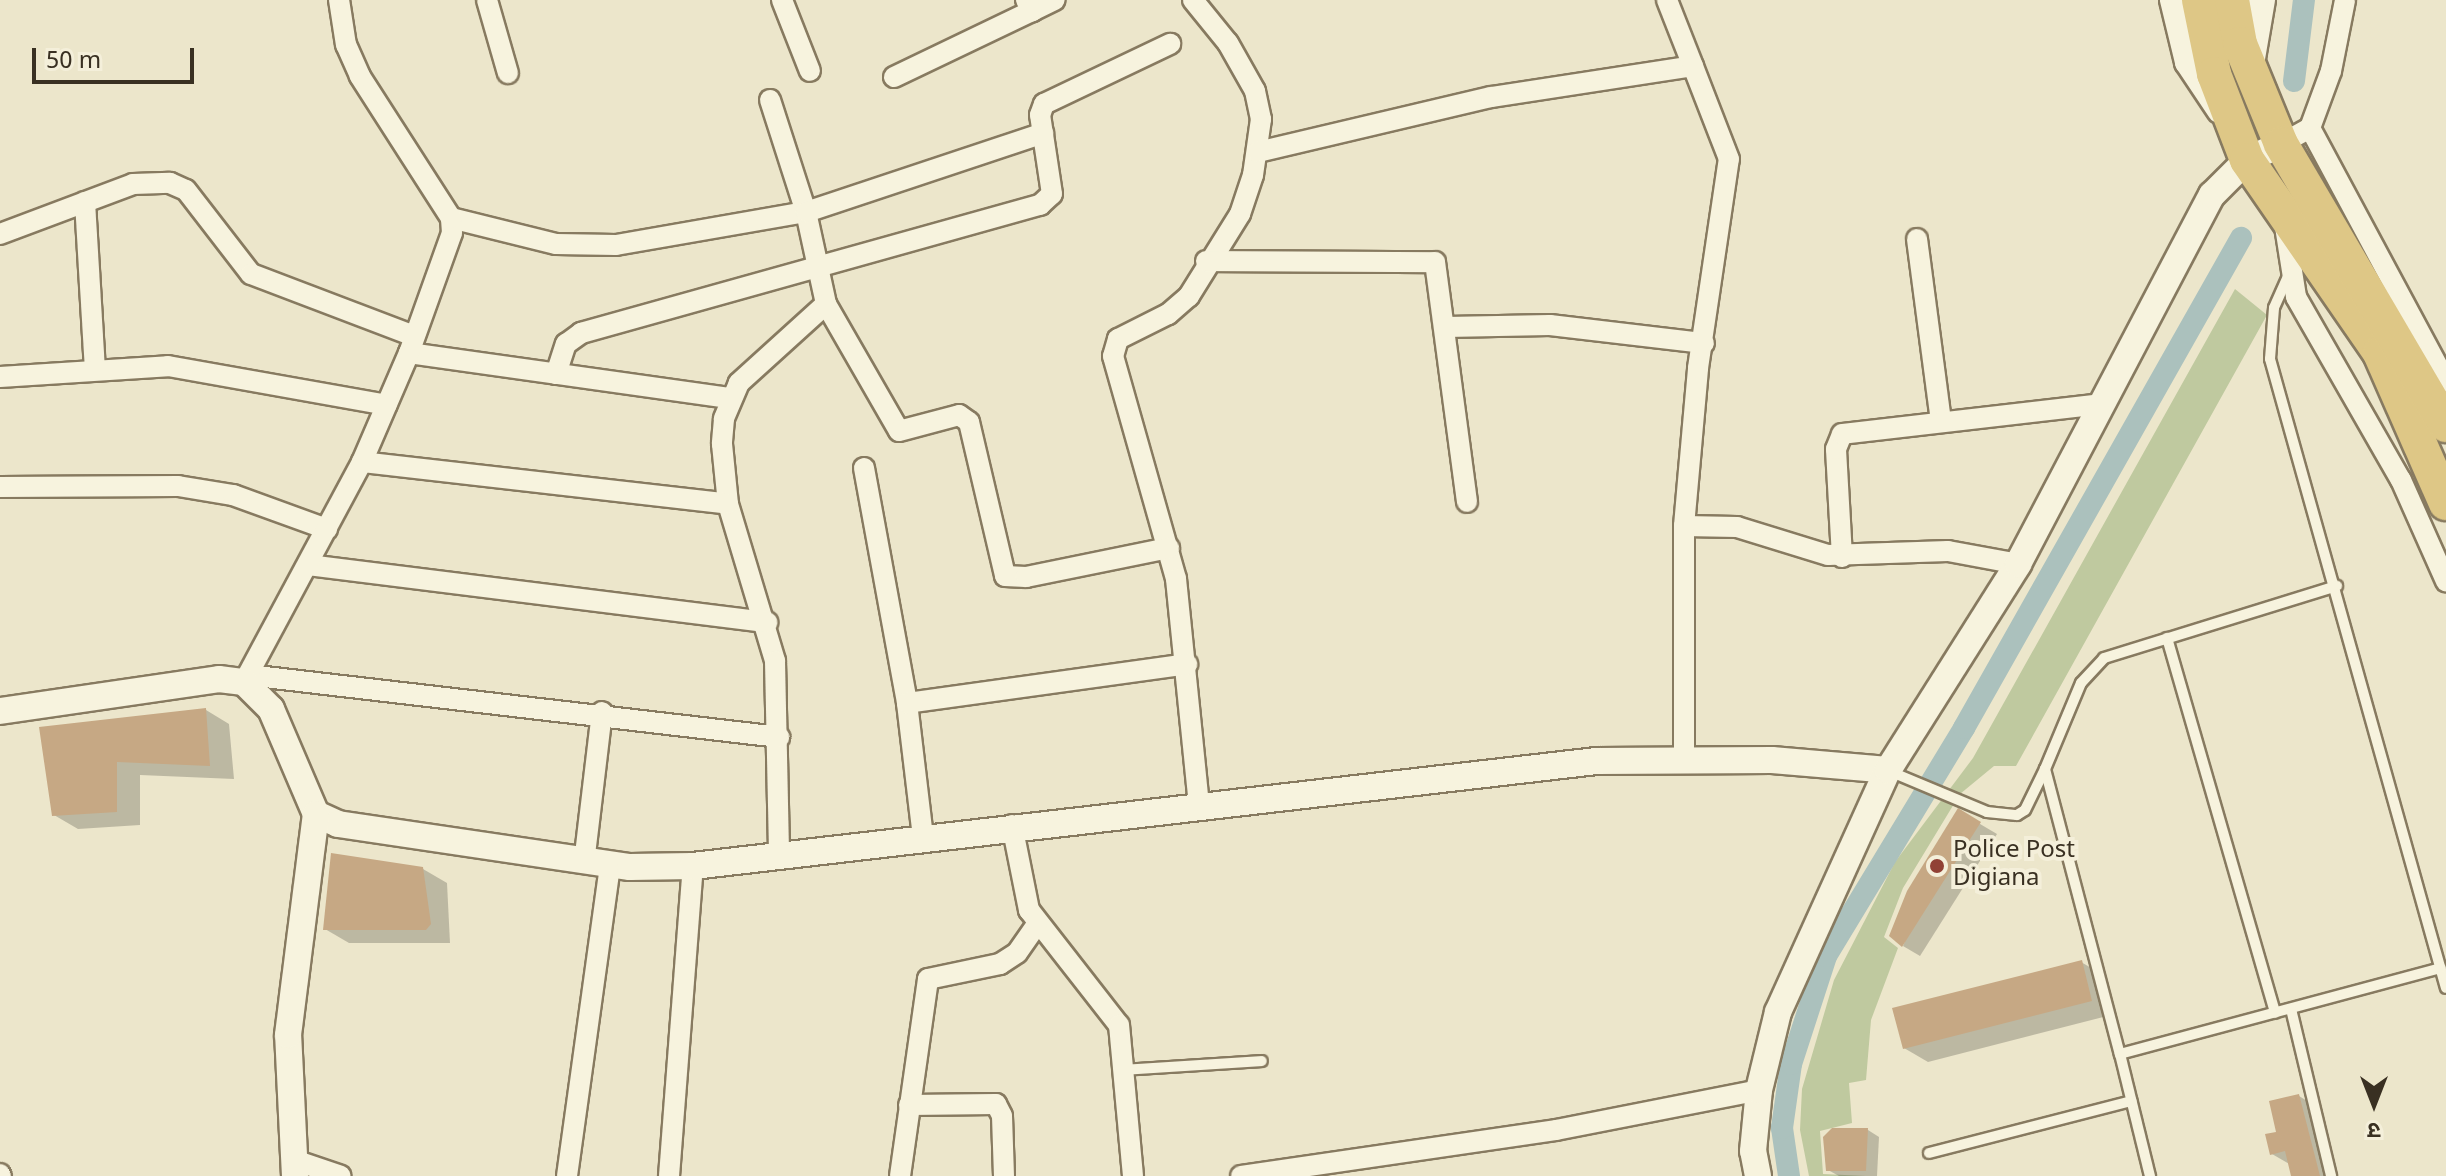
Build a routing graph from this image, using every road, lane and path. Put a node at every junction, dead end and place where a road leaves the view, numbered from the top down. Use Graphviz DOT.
graph roads {
  1 [pos="339,0"];
  2 [pos="487,0"];
  3 [pos="782,0"];
  4 [pos="1055,0"];
  5 [pos="1193,0"];
  6 [pos="1667,0"];
  7 [pos="2173,0"];
  8 [pos="2199,0"];
  9 [pos="2232,0"];
  10 [pos="2262,0"];
  11 [pos="2345,0"];
  12 [pos="1029,5"];
  13 [pos="1170,44"];
  14 [pos="1693,66"];
  15 [pos="2250,70"];
  16 [pos="810,71"];
  17 [pos="508,73"];
  18 [pos="894,77"];
  19 [pos="770,100"];
  20 [pos="2228,119"];
  21 [pos="1043,133"];
  22 [pos="2296,136"];
  23 [pos="1258,152"];
  24 [pos="2247,160"];
  25 [pos="85,202"];
  26 [pos="806,212"];
  27 [pos="2283,213"];
  28 [pos="451,218"];
  29 [pos="0,234"];
  30 [pos="1917,239"];
  31 [pos="1206,261"];
  32 [pos="818,269"];
  33 [pos="2289,273"];
  34 [pos="826,304"];
  35 [pos="1446,327"];
  36 [pos="1704,343"];
  37 [pos="412,344"];
  38 [pos="95,369"];
  39 [pos="556,374"];
  40 [pos="0,377"];
  41 [pos="2446,382"];
  42 [pos="731,398"];
  43 [pos="2101,404"];
  44 [pos="387,405"];
  45 [pos="1941,421"];
  46 [pos="2446,425"];
  47 [pos="362,462"];
  48 [pos="864,468"];
  49 [pos="0,487"];
  50 [pos="1467,502"];
  51 [pos="2446,503"];
  52 [pos="728,504"];
  53 [pos="1684,526"];
  54 [pos="327,529"];
  55 [pos="1169,548"];
  56 [pos="1842,557"];
  57 [pos="2018,564"];
  58 [pos="308,565"];
  59 [pos="2446,581"];
  60 [pos="2337,586"];
  61 [pos="767,622"];
  62 [pos="2167,638"];
  63 [pos="1187,664"];
  64 [pos="246,679"];
  65 [pos="907,703"];
  66 [pos="0,711"];
  67 [pos="602,712"];
  68 [pos="779,737"];
  69 [pos="1684,757"];
  70 [pos="2045,769"];
  71 [pos="1888,770"];
  72 [pos="1199,806"];
  73 [pos="316,814"];
  74 [pos="1012,825"];
  75 [pos="923,838"];
  76 [pos="779,855"];
  77 [pos="597,864"];
  78 [pos="693,866"];
  79 [pos="1037,924"];
  80 [pos="2441,968"];
  81 [pos="2446,988"];
  82 [pos="2291,1009"];
  83 [pos="2275,1013"];
  84 [pos="2120,1054"];
  85 [pos="1262,1061"];
  86 [pos="1123,1070"];
  87 [pos="1759,1090"];
  88 [pos="2131,1101"];
  89 [pos="909,1105"];
  90 [pos="1929,1153"];
  91 [pos="296,1169"];
  92 [pos="1279,1174"];
  93 [pos="341,1176"];
  94 [pos="567,1176"];
  95 [pos="669,1176"];
  96 [pos="900,1176"];
  97 [pos="1004,1176"];
  98 [pos="1133,1176"];
  99 [pos="1241,1176"];
  100 [pos="1758,1176"];
  101 [pos="2150,1176"];
  102 [pos="2331,1176"];
  1 -- 28 [label="street"];
  2 -- 17 [label="street"];
  3 -- 16 [label="street"];
  4 -- 12 [label="street"];
  5 -- 23 [label="street"];
  6 -- 14 [label="street"];
  7 -- 20 [label="street"];
  8 -- 20 [label="highway"];
  9 -- 15 [label="highway"];
  10 -- 15 [label="street"];
  11 -- 22 [label="street"];
  12 -- 18 [label="street"];
  13 -- 21 [label="street"];
  14 -- 23 [label="street"];
  14 -- 36 [label="street"];
  15 -- 22 [label="highway"];
  19 -- 26 [label="street"];
  20 -- 24 [label="highway"];
  21 -- 26 [label="street"];
  21 -- 32 [label="street"];
  22 -- 24 [label="street"];
  22 -- 41 [label="street"];
  22 -- 46 [label="highway"];
  23 -- 31 [label="street"];
  24 -- 27 [label="highway"];
  24 -- 43 [label="street"];
  25 -- 29 [label="street"];
  25 -- 37 [label="street"];
  25 -- 38 [label="street"];
  26 -- 28 [label="street"];
  26 -- 32 [label="street"];
  27 -- 33 [label="street"];
  27 -- 51 [label="highway"];
  28 -- 37 [label="street"];
  30 -- 45 [label="street"];
  31 -- 35 [label="street"];
  31 -- 55 [label="street"];
  32 -- 34 [label="street"];
  32 -- 39 [label="street"];
  33 -- 59 [label="street"];
  33 -- 60 [label="lane"];
  34 -- 42 [label="street"];
  34 -- 55 [label="street"];
  35 -- 36 [label="street"];
  35 -- 50 [label="street"];
  36 -- 53 [label="street"];
  37 -- 39 [label="street"];
  37 -- 44 [label="street"];
  38 -- 40 [label="street"];
  38 -- 44 [label="street"];
  39 -- 42 [label="street"];
  42 -- 52 [label="street"];
  43 -- 45 [label="street"];
  43 -- 57 [label="street"];
  44 -- 47 [label="street"];
  45 -- 56 [label="street"];
  47 -- 52 [label="street"];
  47 -- 54 [label="street"];
  48 -- 65 [label="street"];
  49 -- 54 [label="street"];
  52 -- 61 [label="street"];
  53 -- 56 [label="street"];
  53 -- 69 [label="street"];
  54 -- 58 [label="street"];
  55 -- 63 [label="street"];
  56 -- 57 [label="street"];
  57 -- 71 [label="street"];
  58 -- 61 [label="street"];
  58 -- 64 [label="street"];
  60 -- 62 [label="lane"];
  60 -- 80 [label="lane"];
  61 -- 68 [label="street"];
  62 -- 70 [label="lane"];
  62 -- 83 [label="lane"];
  63 -- 65 [label="street"];
  63 -- 72 [label="street"];
  64 -- 66 [label="street"];
  64 -- 67 [label="street"];
  64 -- 73 [label="street"];
  65 -- 75 [label="street"];
  67 -- 68 [label="street"];
  67 -- 77 [label="street"];
  68 -- 76 [label="street"];
  69 -- 71 [label="street"];
  69 -- 72 [label="street"];
  70 -- 71 [label="lane"];
  70 -- 84 [label="lane"];
  71 -- 87 [label="street"];
  72 -- 74 [label="street"];
  73 -- 77 [label="street"];
  73 -- 91 [label="street"];
  74 -- 75 [label="street"];
  74 -- 79 [label="street"];
  75 -- 76 [label="street"];
  76 -- 78 [label="street"];
  77 -- 78 [label="street"];
  77 -- 94 [label="street"];
  78 -- 95 [label="street"];
  79 -- 86 [label="street"];
  79 -- 89 [label="street"];
  80 -- 81 [label="lane"];
  80 -- 82 [label="lane"];
  82 -- 83 [label="lane"];
  82 -- 102 [label="lane"];
  83 -- 84 [label="lane"];
  84 -- 88 [label="lane"];
  85 -- 86 [label="lane"];
  86 -- 98 [label="street"];
  87 -- 92 [label="street"];
  87 -- 100 [label="street"];
  88 -- 90 [label="lane"];
  88 -- 101 [label="lane"];
  89 -- 96 [label="street"];
  89 -- 97 [label="street"];
  91 -- 93 [label="street"];
  92 -- 99 [label="street"];
}
